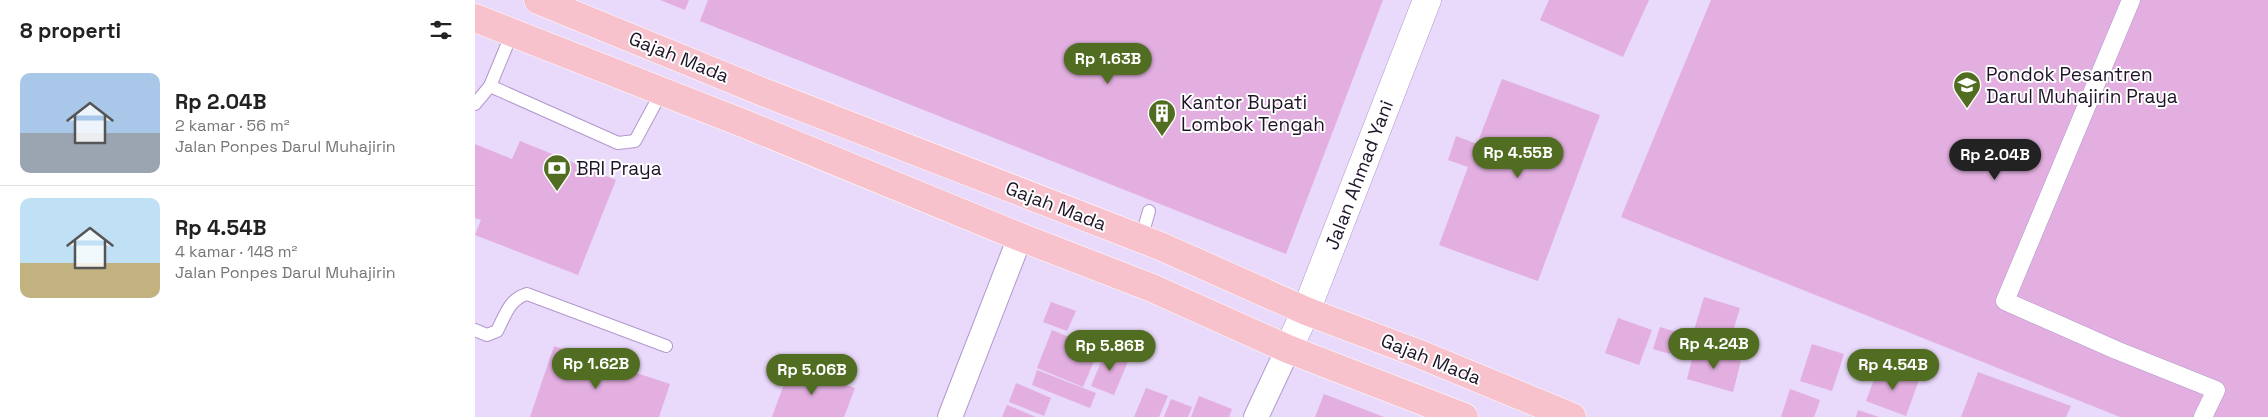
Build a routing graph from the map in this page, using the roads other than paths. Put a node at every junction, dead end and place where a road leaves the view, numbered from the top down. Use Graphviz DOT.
graph roads {
  1 [pos="538,0"];
  2 [pos="1427,0"];
  3 [pos="2131,0"];
  4 [pos="475,18"];
  5 [pos="512,33"];
  6 [pos="490,86"];
  7 [pos="662,91"];
  8 [pos="763,92"];
  9 [pos="475,104"];
  10 [pos="745,124"];
  11 [pos="1149,211"];
  12 [pos="1020,237"];
  13 [pos="1141,239"];
  14 [pos="1307,311"];
  15 [pos="475,330"];
  16 [pos="665,346"];
  17 [pos="1288,348"];
  18 [pos="950,417"];
  19 [pos="1256,417"];
  20 [pos="1464,417"];
  21 [pos="1572,417"];
  22 [pos="2203,417"];
  1 -- 8 [label="main road, Gajah Mada"];
  2 -- 14 [label="street, Jalan Ahmad Yani"];
  3 -- 22 [label="street"];
  4 -- 5 [label="main road, Gajah Mada"];
  5 -- 6 [label="lane"];
  5 -- 7 [label="main road, Gajah Mada"];
  6 -- 7 [label="lane"];
  6 -- 9 [label="lane"];
  7 -- 10 [label="main road, Gajah Mada"];
  8 -- 10 [label="main road"];
  8 -- 13 [label="main road, Gajah Mada"];
  10 -- 12 [label="main road, Gajah Mada"];
  11 -- 13 [label="lane"];
  12 -- 17 [label="main road, Gajah Mada"];
  12 -- 18 [label="street"];
  13 -- 14 [label="main road, Gajah Mada"];
  14 -- 17 [label="street, Jalan Ahmad Yani"];
  14 -- 21 [label="main road, Gajah Mada"];
  15 -- 16 [label="lane"];
  17 -- 19 [label="street"];
  17 -- 20 [label="main road, Gajah Mada"];
}
